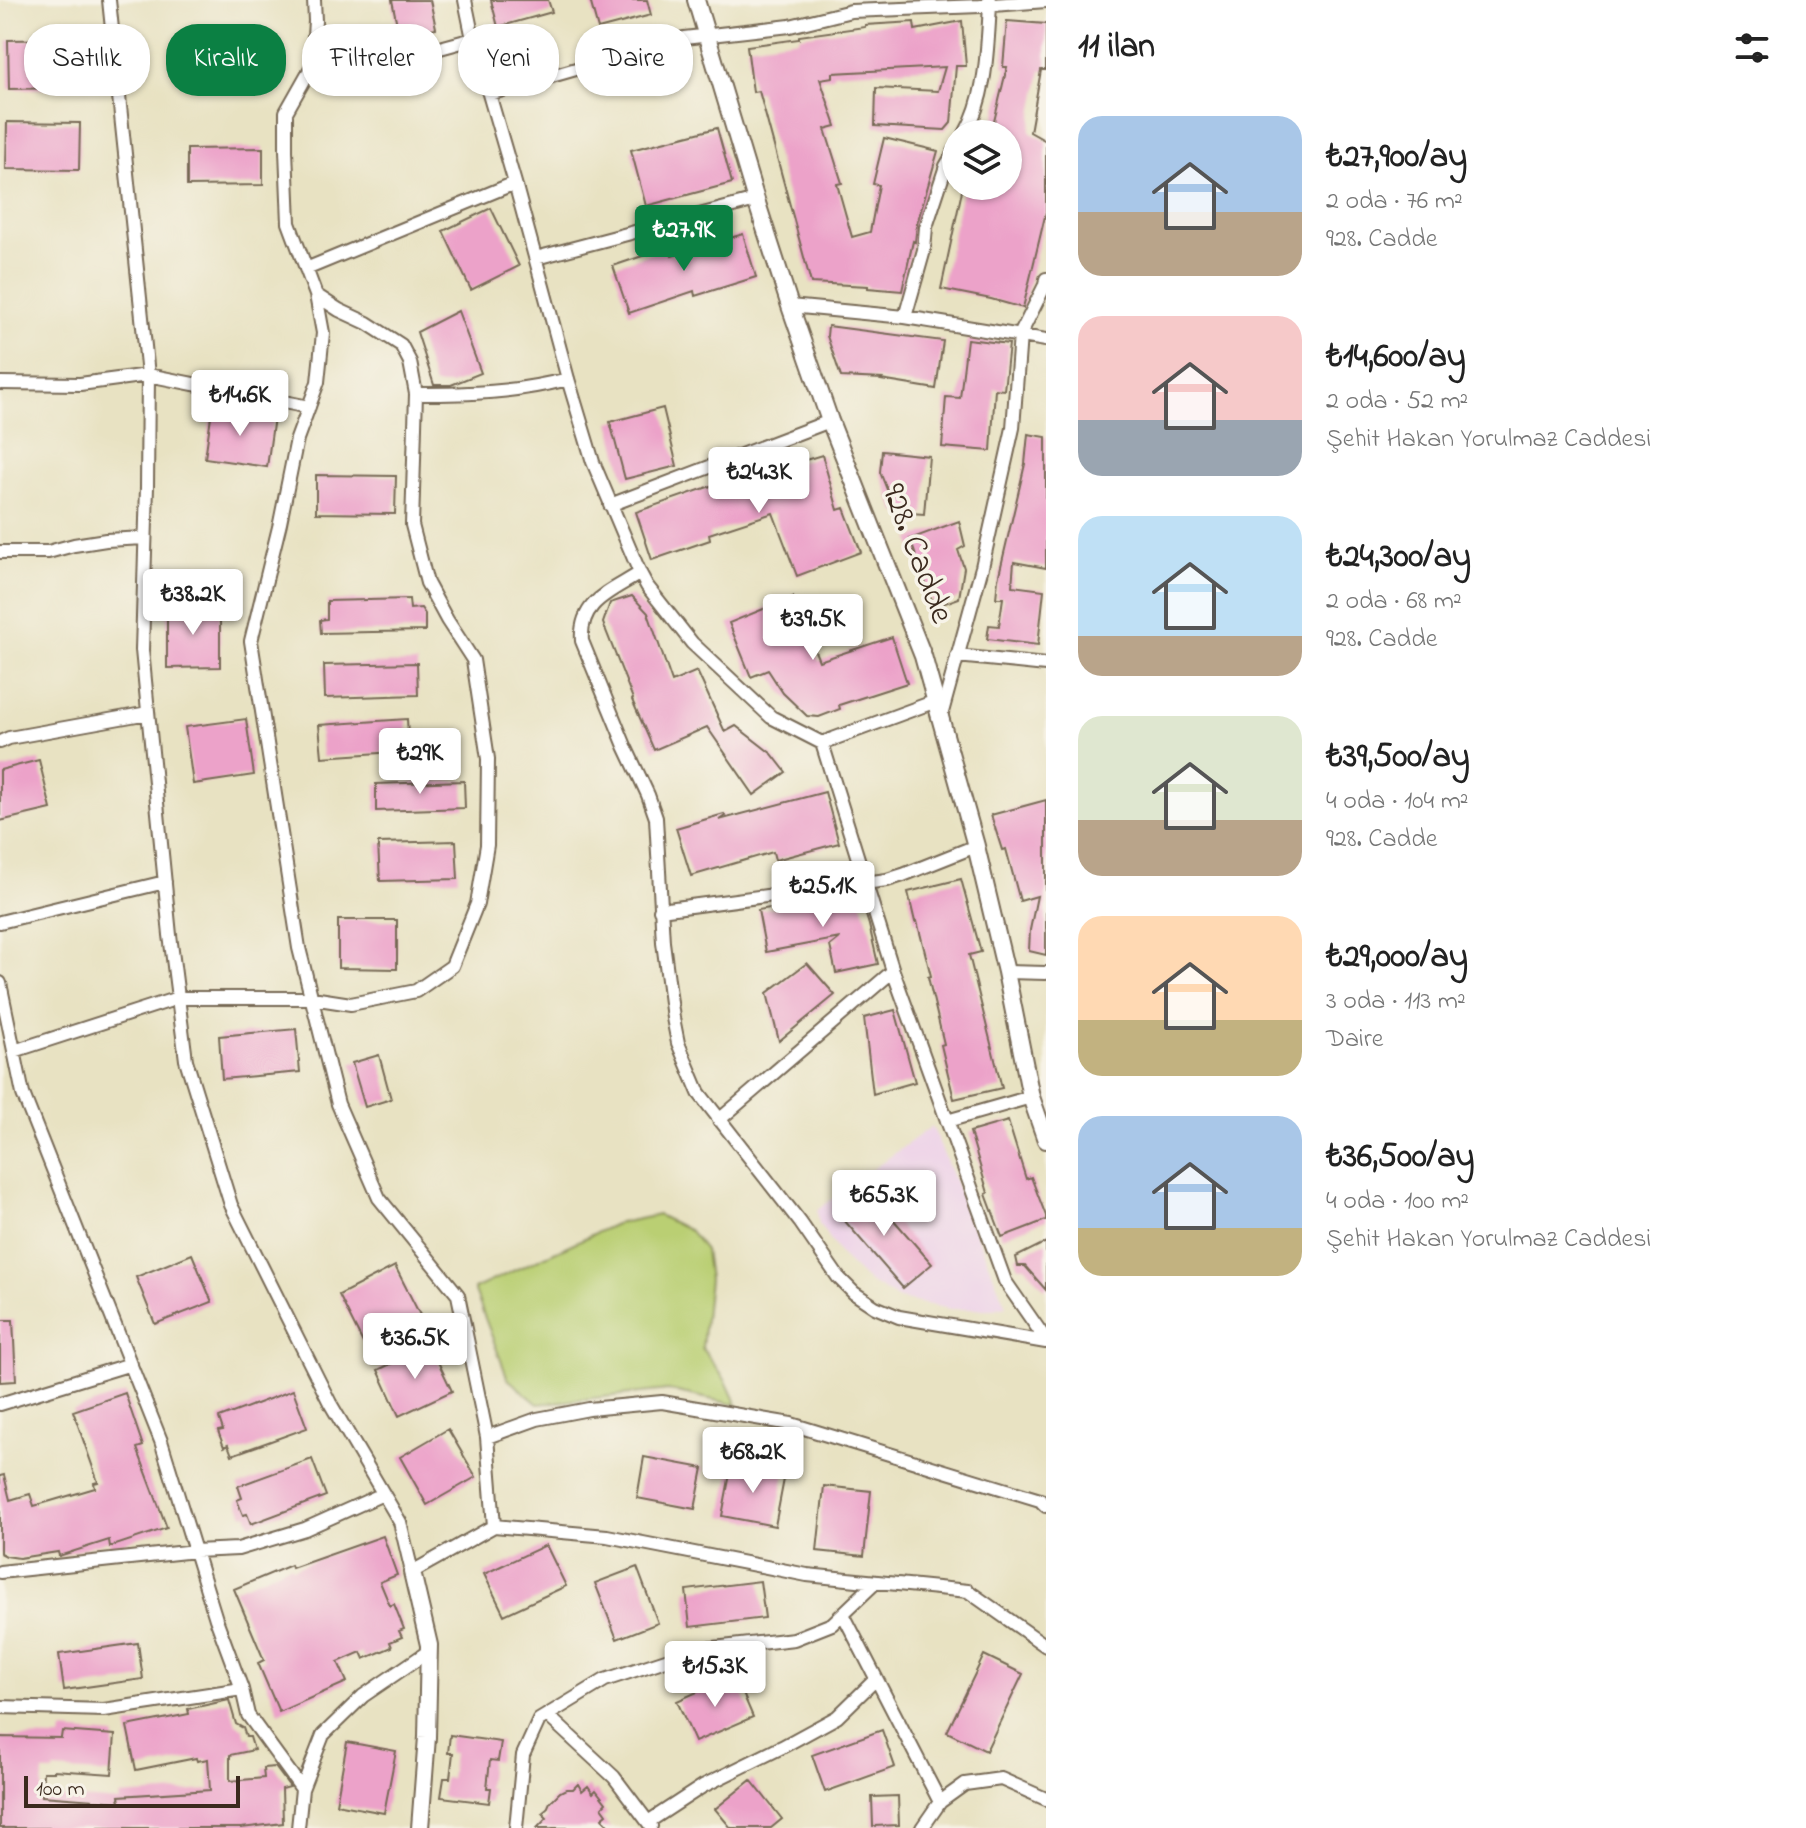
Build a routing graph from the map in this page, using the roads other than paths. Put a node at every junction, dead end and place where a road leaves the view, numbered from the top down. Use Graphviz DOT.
graph roads {
  1 [pos="109,0"];
  2 [pos="314,0"];
  3 [pos="465,0"];
  4 [pos="696,0"];
  5 [pos="1046,1"];
  6 [pos="989,3"];
  7 [pos="847,6"];
  8 [pos="315,24"];
  9 [pos="470,24"];
  10 [pos="706,36"];
  11 [pos="559,74"];
  12 [pos="302,84"];
  13 [pos="490,96"];
  14 [pos="972,120"];
  15 [pos="942,178"];
  16 [pos="515,183"];
  17 [pos="756,200"];
  18 [pos="536,258"];
  19 [pos="306,269"];
  20 [pos="1046,279"];
  21 [pos="316,295"];
  22 [pos="790,306"];
  23 [pos="905,317"];
  24 [pos="1020,335"];
  25 [pos="1046,340"];
  26 [pos="148,375"];
  27 [pos="568,379"];
  28 [pos="0,383"];
  29 [pos="416,394"];
  30 [pos="309,407"];
  31 [pos="830,421"];
  32 [pos="610,505"];
  33 [pos="145,538"];
  34 [pos="0,552"];
  35 [pos="640,573"];
  36 [pos="957,656"];
  37 [pos="1046,665"];
  38 [pos="938,709"];
  39 [pos="148,713"];
  40 [pos="0,742"];
  41 [pos="822,743"];
  42 [pos="976,846"];
  43 [pos="165,882"];
  44 [pos="865,882"];
  45 [pos="660,910"];
  46 [pos="0,922"];
  47 [pos="893,971"];
  48 [pos="1006,972"];
  49 [pos="1046,973"];
  50 [pos="0,983"];
  51 [pos="178,998"];
  52 [pos="312,998"];
  53 [pos="14,1051"];
  54 [pos="1031,1097"];
  55 [pos="719,1120"];
  56 [pos="947,1121"];
  57 [pos="1046,1140"];
  58 [pos="1046,1341"];
  59 [pos="131,1364"];
  60 [pos="0,1404"];
  61 [pos="487,1437"];
  62 [pos="383,1494"];
  63 [pos="1046,1506"];
  64 [pos="494,1526"];
  65 [pos="195,1551"];
  66 [pos="0,1572"];
  67 [pos="412,1572"];
  68 [pos="875,1583"];
  69 [pos="843,1614"];
  70 [pos="1046,1646"];
  71 [pos="429,1651"];
  72 [pos="876,1679"];
  73 [pos="242,1689"];
  74 [pos="0,1707"];
  75 [pos="547,1715"];
  76 [pos="302,1789"];
  77 [pos="1046,1799"];
  78 [pos="940,1802"];
  79 [pos="650,1825"];
  80 [pos="298,1828"];
  81 [pos="420,1828"];
  82 [pos="516,1828"];
  83 [pos="922,1828"];
  1 -- 26 [label="street"];
  2 -- 8 [label="street"];
  3 -- 9 [label="street"];
  4 -- 10 [label="street, 928. Cadde"];
  5 -- 6 [label="street"];
  6 -- 7 [label="street"];
  6 -- 14 [label="street"];
  7 -- 10 [label="street"];
  10 -- 11 [label="street"];
  10 -- 17 [label="street, 928. Cadde"];
  12 -- 19 [label="street"];
  13 -- 16 [label="street"];
  15 -- 23 [label="street"];
  16 -- 18 [label="street"];
  16 -- 19 [label="street"];
  17 -- 18 [label="street"];
  17 -- 22 [label="street, 928. Cadde"];
  18 -- 27 [label="street"];
  19 -- 21 [label="street"];
  20 -- 24 [label="street"];
  21 -- 29 [label="street"];
  21 -- 30 [label="street"];
  22 -- 23 [label="street"];
  22 -- 31 [label="street, 928. Cadde"];
  23 -- 24 [label="street"];
  24 -- 25 [label="street"];
  24 -- 36 [label="street"];
  26 -- 28 [label="street"];
  26 -- 30 [label="street"];
  26 -- 33 [label="street"];
  27 -- 29 [label="street"];
  27 -- 32 [label="street"];
  29 -- 52 [label="street"];
  30 -- 52 [label="street"];
  31 -- 32 [label="street"];
  31 -- 38 [label="street, 928. Cadde"];
  32 -- 35 [label="street"];
  33 -- 34 [label="street"];
  33 -- 39 [label="street"];
  35 -- 41 [label="street"];
  35 -- 45 [label="street"];
  36 -- 37 [label="street"];
  36 -- 38 [label="street"];
  38 -- 41 [label="street"];
  38 -- 42 [label="street, 928. Cadde"];
  39 -- 40 [label="street"];
  39 -- 43 [label="street"];
  41 -- 44 [label="street"];
  42 -- 44 [label="street"];
  42 -- 48 [label="street, 928. Cadde"];
  43 -- 46 [label="street"];
  43 -- 51 [label="street"];
  44 -- 45 [label="street"];
  44 -- 47 [label="street"];
  45 -- 55 [label="street"];
  47 -- 55 [label="street"];
  47 -- 56 [label="street"];
  48 -- 49 [label="street"];
  48 -- 54 [label="street, 928. Cadde"];
  50 -- 53 [label="street"];
  51 -- 52 [label="street"];
  51 -- 53 [label="street"];
  51 -- 62 [label="street"];
  52 -- 61 [label="street"];
  53 -- 59 [label="street"];
  54 -- 56 [label="street"];
  54 -- 57 [label="street, 928. Cadde"];
  55 -- 58 [label="street"];
  56 -- 58 [label="street"];
  59 -- 60 [label="street"];
  59 -- 65 [label="street"];
  61 -- 63 [label="street"];
  61 -- 64 [label="street"];
  62 -- 65 [label="street"];
  62 -- 67 [label="street"];
  64 -- 67 [label="street"];
  64 -- 68 [label="street"];
  65 -- 66 [label="street"];
  65 -- 73 [label="street"];
  67 -- 71 [label="street"];
  68 -- 69 [label="street"];
  68 -- 70 [label="street"];
  69 -- 72 [label="street"];
  69 -- 75 [label="street"];
  71 -- 76 [label="street"];
  71 -- 81 [label="street"];
  72 -- 78 [label="street"];
  72 -- 79 [label="street"];
  73 -- 74 [label="street"];
  73 -- 76 [label="street"];
  75 -- 79 [label="street"];
  75 -- 82 [label="street"];
  76 -- 80 [label="street"];
  77 -- 78 [label="street"];
  78 -- 83 [label="street"];
}
